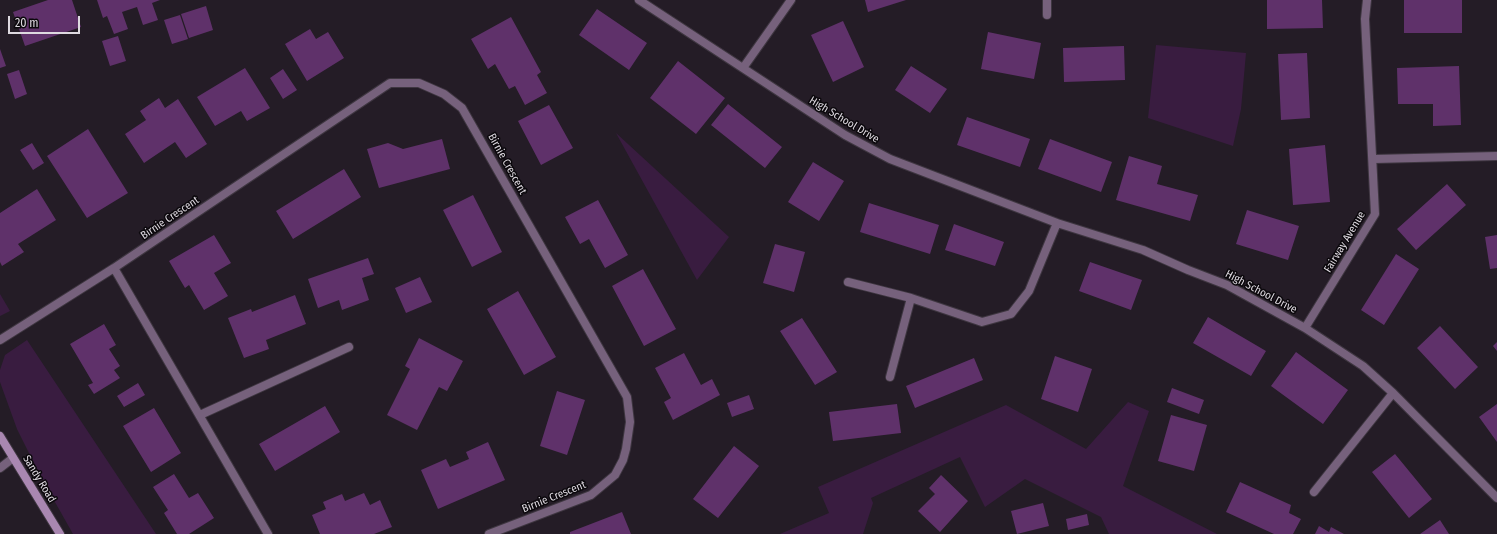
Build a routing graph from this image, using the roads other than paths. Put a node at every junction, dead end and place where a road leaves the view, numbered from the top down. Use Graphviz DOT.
graph roads {
  1 [pos="638,0"];
  2 [pos="791,0"];
  3 [pos="1047,0"];
  4 [pos="1367,0"];
  5 [pos="1047,15"];
  6 [pos="743,68"];
  7 [pos="1497,156"];
  8 [pos="1374,158"];
  9 [pos="1057,223"];
  10 [pos="114,268"];
  11 [pos="848,282"];
  12 [pos="911,298"];
  13 [pos="1305,328"];
  14 [pos="0,340"];
  15 [pos="349,348"];
  16 [pos="890,377"];
  17 [pos="1393,393"];
  18 [pos="200,414"];
  19 [pos="0,436"];
  20 [pos="13,458"];
  21 [pos="0,468"];
  22 [pos="1314,492"];
  23 [pos="1497,498"];
  24 [pos="60,534"];
  25 [pos="268,534"];
  26 [pos="489,534"];
  1 -- 6 [label="street, High School Drive"];
  2 -- 6 [label="street"];
  3 -- 5 [label="street"];
  4 -- 8 [label="street, Fairway Avenue"];
  6 -- 9 [label="street, High School Drive"];
  7 -- 8 [label="street"];
  8 -- 13 [label="street, Fairway Avenue"];
  9 -- 12 [label="street"];
  9 -- 13 [label="street, High School Drive"];
  10 -- 14 [label="street, Birnie Crescent"];
  10 -- 18 [label="street"];
  10 -- 26 [label="street, Birnie Crescent"];
  11 -- 12 [label="street"];
  12 -- 16 [label="street"];
  13 -- 17 [label="street, High School Drive"];
  15 -- 18 [label="street"];
  17 -- 22 [label="street"];
  17 -- 23 [label="street, High School Drive"];
  18 -- 25 [label="street"];
  19 -- 20 [label="street, Sandy Road"];
  20 -- 21 [label="street"];
  20 -- 24 [label="street, Sandy Road"];
}
